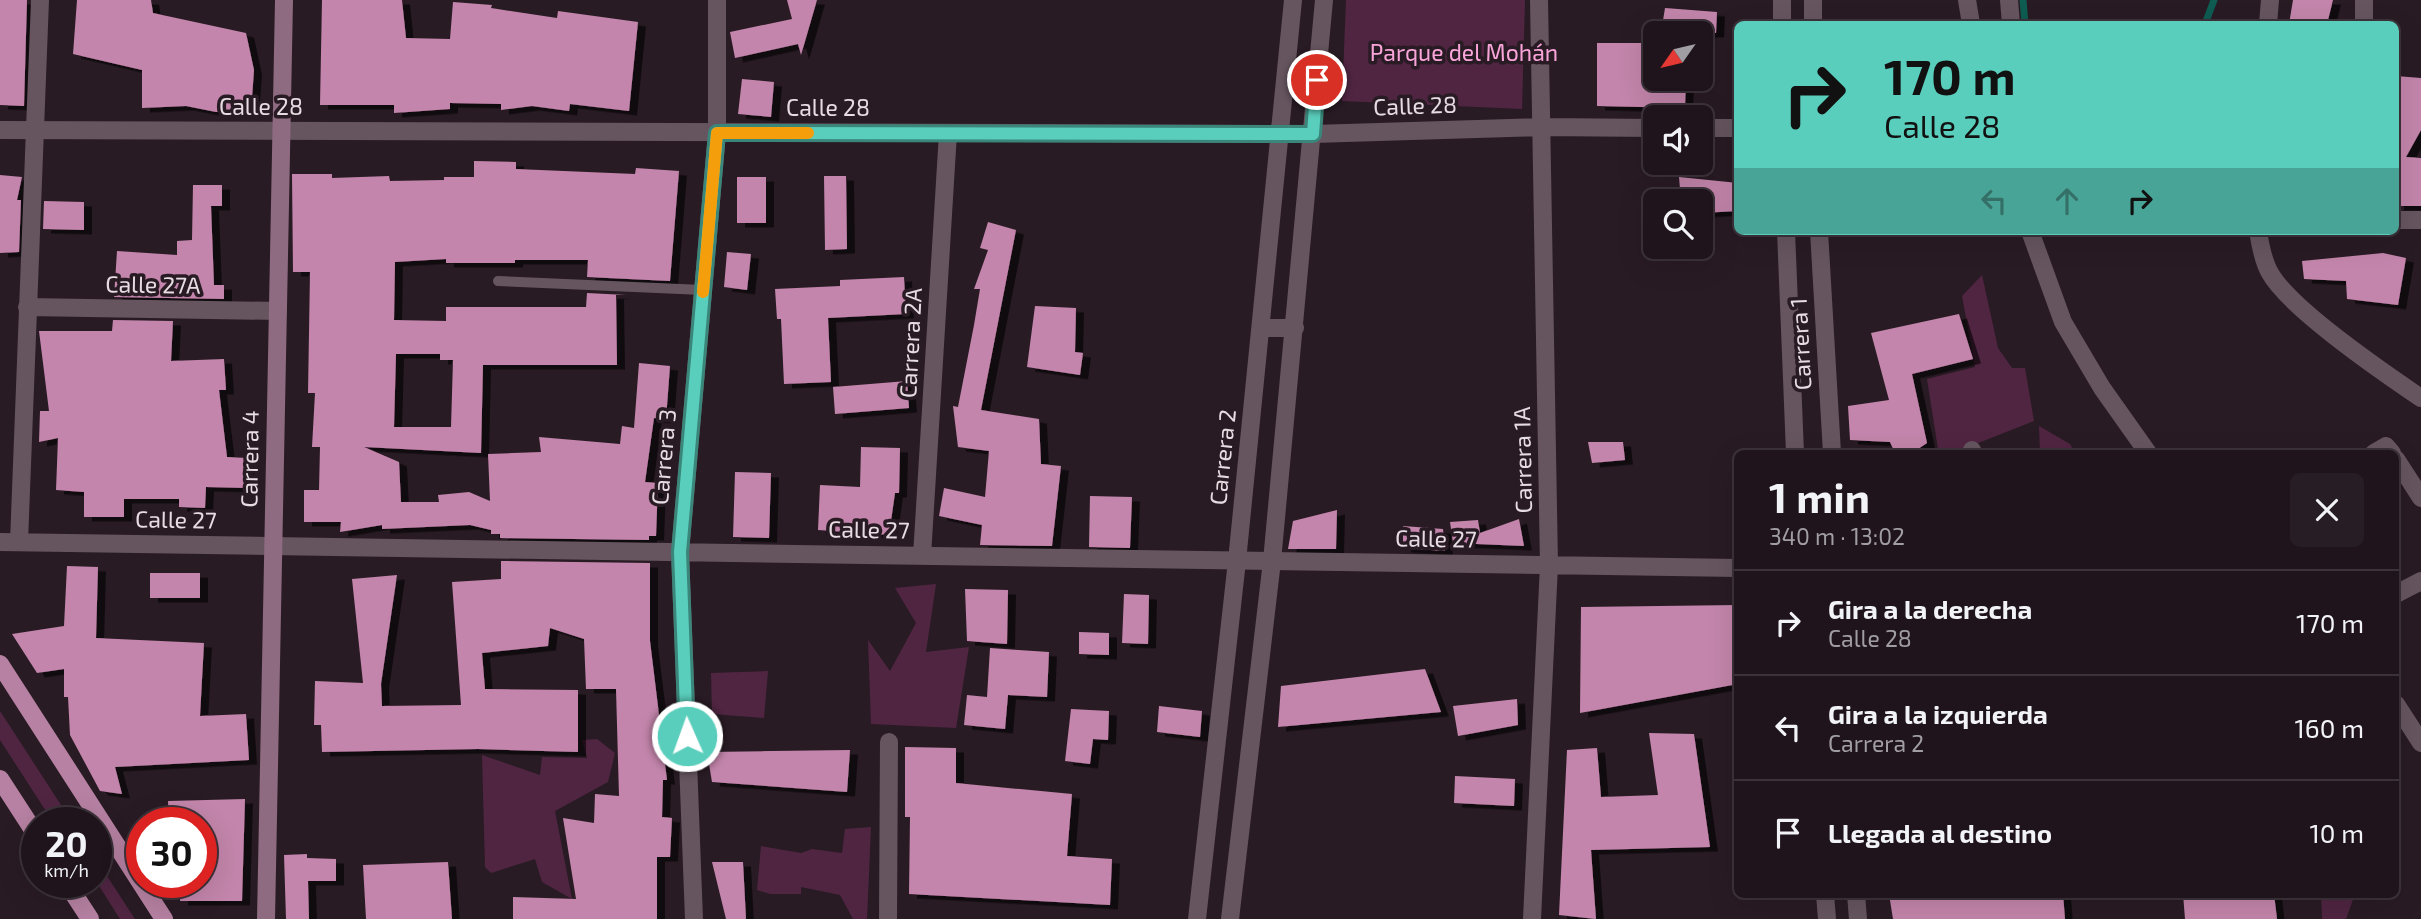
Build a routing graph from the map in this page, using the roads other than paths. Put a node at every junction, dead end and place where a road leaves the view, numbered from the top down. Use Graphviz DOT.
graph roads {
  1 [pos="40,0"];
  2 [pos="284,0"];
  3 [pos="717,0"];
  4 [pos="1293,0"];
  5 [pos="1324,0"];
  6 [pos="1539,0"];
  7 [pos="1783,0"];
  8 [pos="1813,0"];
  9 [pos="1967,0"];
  10 [pos="2009,0"];
  11 [pos="2270,0"];
  12 [pos="2364,0"];
  13 [pos="1782,21"];
  14 [pos="1813,21"];
  15 [pos="1970,21"];
  16 [pos="2011,21"];
  17 [pos="2267,21"];
  18 [pos="2364,21"];
  19 [pos="1541,127"];
  20 [pos="1643,128"];
  21 [pos="1713,128"];
  22 [pos="1734,128"];
  23 [pos="0,131"];
  24 [pos="36,131"];
  25 [pos="282,131"];
  26 [pos="717,133"];
  27 [pos="948,133"];
  28 [pos="1279,134"];
  29 [pos="1313,134"];
  30 [pos="2399,220"];
  31 [pos="2421,220"];
  32 [pos="1786,235"];
  33 [pos="1819,235"];
  34 [pos="2031,235"];
  35 [pos="2259,235"];
  36 [pos="498,281"];
  37 [pos="703,290"];
  38 [pos="27,307"];
  39 [pos="278,311"];
  40 [pos="1261,328"];
  41 [pos="1294,328"];
  42 [pos="2421,398"];
  43 [pos="1795,450"];
  44 [pos="1832,450"];
  45 [pos="2146,450"];
  46 [pos="2399,469"];
  47 [pos="2421,498"];
  48 [pos="0,542"];
  49 [pos="19,542"];
  50 [pos="273,546"];
  51 [pos="680,552"];
  52 [pos="922,556"];
  53 [pos="1237,561"];
  54 [pos="1272,561"];
  55 [pos="1549,565"];
  56 [pos="1734,568"];
  57 [pos="2421,581"];
  58 [pos="2399,592"];
  59 [pos="0,664"];
  60 [pos="2399,709"];
  61 [pos="889,742"];
  62 [pos="2421,743"];
  63 [pos="0,779"];
  64 [pos="21,811"];
  65 [pos="76,898"];
  66 [pos="1825,898"];
  67 [pos="1856,898"];
  68 [pos="90,919"];
  69 [pos="164,919"];
  70 [pos="265,919"];
  71 [pos="694,919"];
  72 [pos="888,919"];
  73 [pos="1197,919"];
  74 [pos="1230,919"];
  75 [pos="1532,919"];
  76 [pos="1827,919"];
  77 [pos="1858,919"];
  1 -- 24 [label="street"];
  2 -- 25 [label="main road, Carrera 4"];
  3 -- 26 [label="street, Carrera 3"];
  4 -- 28 [label="street, Carrera 2"];
  5 -- 29 [label="street"];
  6 -- 19 [label="street, Carrera 1A"];
  7 -- 13 [label="street"];
  8 -- 14 [label="street"];
  9 -- 15 [label="street"];
  10 -- 16 [label="street"];
  11 -- 17 [label="street"];
  12 -- 18 [label="street"];
  19 -- 20 [label="street, Calle 28"];
  19 -- 29 [label="street, Calle 28"];
  19 -- 55 [label="street, Carrera 1A"];
  21 -- 22 [label="street"];
  23 -- 24 [label="street, Calle 28"];
  24 -- 25 [label="street, Calle 28"];
  24 -- 38 [label="street"];
  25 -- 26 [label="street, Calle 28"];
  25 -- 39 [label="main road, Carrera 4"];
  26 -- 27 [label="street, Calle 28"];
  26 -- 37 [label="street, Carrera 3"];
  27 -- 28 [label="street, Calle 28"];
  27 -- 52 [label="street, Carrera 2A"];
  28 -- 29 [label="street, Calle 28"];
  28 -- 40 [label="street, Carrera 2"];
  29 -- 41 [label="street"];
  30 -- 31 [label="street"];
  32 -- 43 [label="street, Carrera 1"];
  33 -- 44 [label="street, Carrera 1"];
  34 -- 45 [label="street"];
  35 -- 42 [label="street"];
  36 -- 37 [label="lane"];
  37 -- 51 [label="street, Carrera 3"];
  38 -- 39 [label="street, Calle 27A"];
  38 -- 49 [label="street"];
  39 -- 50 [label="main road, Carrera 4"];
  40 -- 41 [label="street"];
  40 -- 53 [label="street, Carrera 2"];
  41 -- 54 [label="street"];
  46 -- 47 [label="street"];
  48 -- 49 [label="street, Calle 27"];
  49 -- 50 [label="street, Calle 27"];
  50 -- 51 [label="street, Calle 27"];
  50 -- 70 [label="main road, Carrera 4"];
  51 -- 52 [label="street, Calle 27"];
  51 -- 71 [label="street, Carrera 3"];
  52 -- 53 [label="street, Calle 27"];
  53 -- 54 [label="street, Calle 27"];
  53 -- 73 [label="street, Carrera 2"];
  54 -- 55 [label="street, Calle 27"];
  54 -- 74 [label="street"];
  55 -- 56 [label="street, Calle 27"];
  55 -- 75 [label="street, Carrera 1A"];
  57 -- 58 [label="street"];
  59 -- 69 [label="main road"];
  60 -- 62 [label="street"];
  61 -- 72 [label="street"];
  63 -- 64 [label="main road"];
  65 -- 68 [label="main road"];
  66 -- 76 [label="street"];
  67 -- 77 [label="street"];
}
